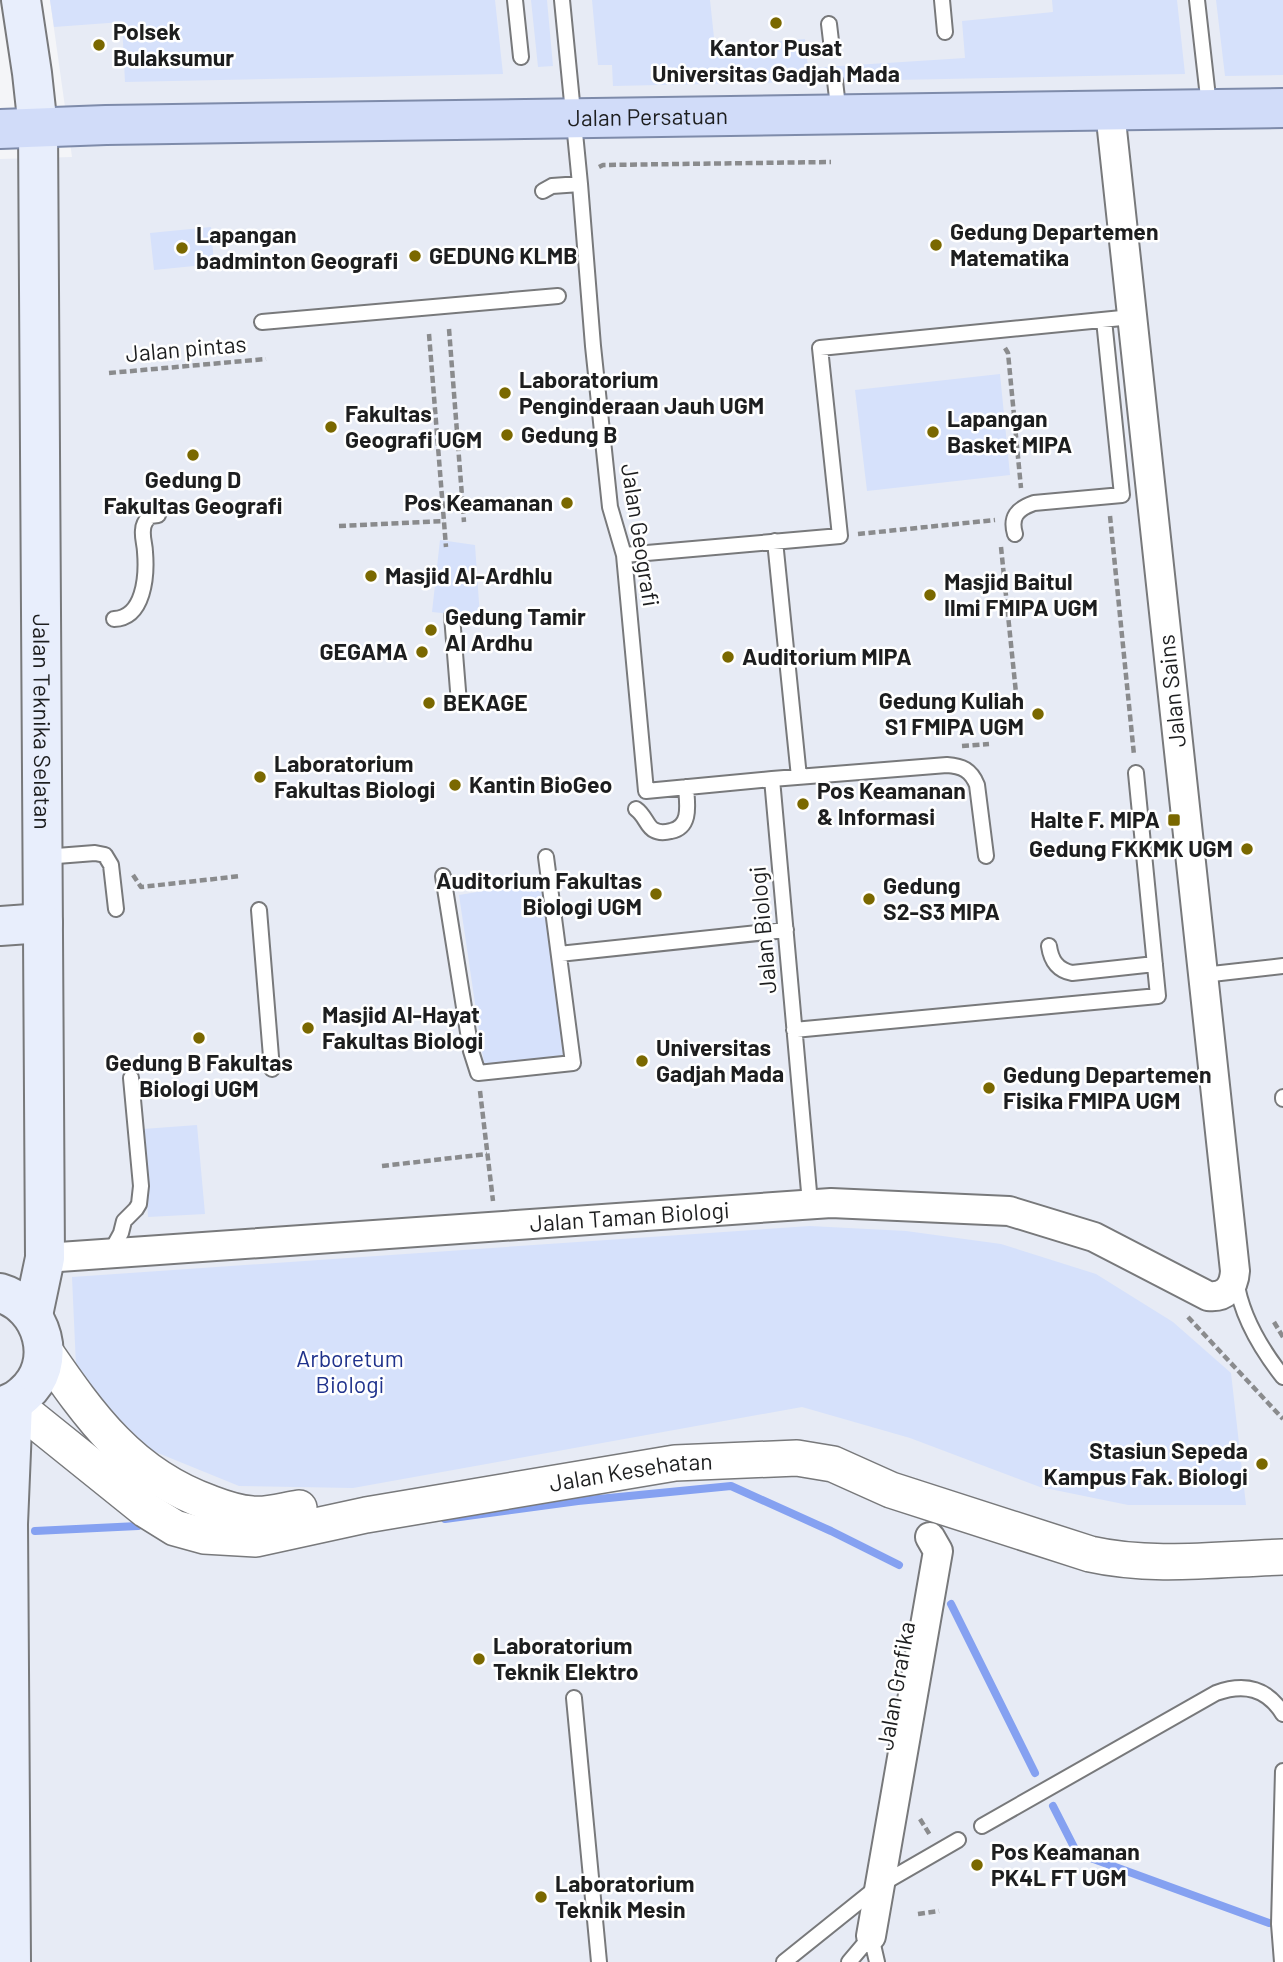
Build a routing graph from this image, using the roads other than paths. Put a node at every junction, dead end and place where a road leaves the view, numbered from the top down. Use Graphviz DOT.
graph roads {
  1 [pos="21,0"];
  2 [pos="515,0"];
  3 [pos="562,0"];
  4 [pos="942,0"];
  5 [pos="1197,0"];
  6 [pos="829,24"];
  7 [pos="945,32"];
  8 [pos="831,41"];
  9 [pos="521,57"];
  10 [pos="1283,108"];
  11 [pos="1209,109"];
  12 [pos="1110,111"];
  13 [pos="574,119"];
  14 [pos="17,129"];
  15 [pos="580,184"];
  16 [pos="543,191"];
  17 [pos="558,296"];
  18 [pos="1132,317"];
  19 [pos="1104,320"];
  20 [pos="262,322"];
  21 [pos="158,515"];
  22 [pos="1015,534"];
  23 [pos="775,541"];
  24 [pos="624,555"];
  25 [pos="452,615"];
  26 [pos="114,620"];
  27 [pos="459,703"];
  28 [pos="1136,773"];
  29 [pos="799,777"];
  30 [pos="772,779"];
  31 [pos="687,787"];
  32 [pos="636,809"];
  33 [pos="986,856"];
  34 [pos="547,857"];
  35 [pos="43,858"];
  36 [pos="443,876"];
  37 [pos="116,909"];
  38 [pos="259,910"];
  39 [pos="17,925"];
  40 [pos="786,930"];
  41 [pos="1049,946"];
  42 [pos="559,954"];
  43 [pos="1155,964"];
  44 [pos="1283,966"];
  45 [pos="1203,975"];
  46 [pos="794,1030"];
  47 [pos="272,1069"];
  48 [pos="131,1078"];
  49 [pos="810,1203"];
  50 [pos="110,1253"];
  51 [pos="46,1258"];
  52 [pos="1235,1271"];
  53 [pos="20,1313"];
  54 [pos="1283,1377"];
  55 [pos="6,1405"];
  56 [pos="935,1511"];
  57 [pos="255,1527"];
  58 [pos="1283,1538"];
  59 [pos="1283,1557"];
  60 [pos="574,1698"];
  61 [pos="1283,1714"];
  62 [pos="1283,1771"];
  63 [pos="982,1826"];
  64 [pos="958,1840"];
  65 [pos="880,1885"];
  66 [pos="874,1949"];
  67 [pos="11,1962"];
  68 [pos="599,1962"];
  69 [pos="784,1962"];
  70 [pos="849,1962"];
  71 [pos="1282,1962"];
  1 -- 14 [label="main road, Jalan Teknika Selatan"];
  2 -- 9 [label="lane"];
  3 -- 13 [label="lane, Jalan Geografi"];
  4 -- 7 [label="lane"];
  5 -- 11 [label="lane"];
  6 -- 8 [label="lane"];
  10 -- 11 [label="main road, Jalan Persatuan"];
  11 -- 12 [label="main road, Jalan Persatuan"];
  12 -- 13 [label="main road, Jalan Persatuan"];
  12 -- 18 [label="street, Jalan Sains"];
  13 -- 14 [label="main road, Jalan Persatuan"];
  13 -- 15 [label="lane, Jalan Geografi"];
  14 -- 35 [label="main road, Jalan Teknika Selatan"];
  15 -- 16 [label="lane"];
  15 -- 24 [label="lane, Jalan Geografi"];
  17 -- 20 [label="lane"];
  18 -- 19 [label="lane"];
  18 -- 45 [label="street, Jalan Sains"];
  19 -- 22 [label="lane"];
  19 -- 23 [label="lane"];
  21 -- 26 [label="lane"];
  23 -- 24 [label="lane"];
  23 -- 29 [label="lane"];
  24 -- 31 [label="lane, Jalan Geografi"];
  25 -- 27 [label="lane"];
  28 -- 43 [label="lane"];
  29 -- 30 [label="lane"];
  29 -- 33 [label="lane"];
  30 -- 31 [label="lane"];
  30 -- 40 [label="lane, Jalan Biologi"];
  31 -- 32 [label="lane"];
  34 -- 42 [label="lane"];
  35 -- 37 [label="lane"];
  35 -- 39 [label="main road, Jalan Teknika Selatan"];
  36 -- 42 [label="lane"];
  38 -- 47 [label="lane"];
  39 -- 51 [label="main road, Jalan Teknika Selatan"];
  40 -- 42 [label="lane"];
  40 -- 46 [label="lane, Jalan Biologi"];
  41 -- 43 [label="lane"];
  43 -- 46 [label="lane"];
  44 -- 45 [label="lane"];
  45 -- 52 [label="street, Jalan Sains"];
  46 -- 49 [label="lane, Jalan Biologi"];
  48 -- 50 [label="lane"];
  49 -- 50 [label="street, Jalan Taman Biologi"];
  49 -- 52 [label="street, Jalan Taman Biologi"];
  50 -- 51 [label="street, Jalan Taman Biologi"];
  51 -- 53 [label="main road, Jalan Teknika Selatan"];
  52 -- 54 [label="lane"];
  53 -- 55 [label="main road, Jalan Teknika Selatan"];
  53 -- 57 [label="street, Jalan Kesehatan"];
  55 -- 57 [label="street, Jalan Kesehatan"];
  55 -- 67 [label="main road"];
  56 -- 57 [label="street, Jalan Kesehatan"];
  56 -- 58 [label="street, Jalan Kesehatan"];
  56 -- 59 [label="street, Jalan Kesehatan"];
  56 -- 65 [label="street, Jalan Grafika"];
  60 -- 68 [label="lane"];
  61 -- 63 [label="lane"];
  62 -- 71 [label="lane"];
  64 -- 65 [label="lane"];
  65 -- 66 [label="street, Jalan Grafika"];
  65 -- 69 [label="lane"];
  66 -- 70 [label="lane, Jalan Grafika"];
}
